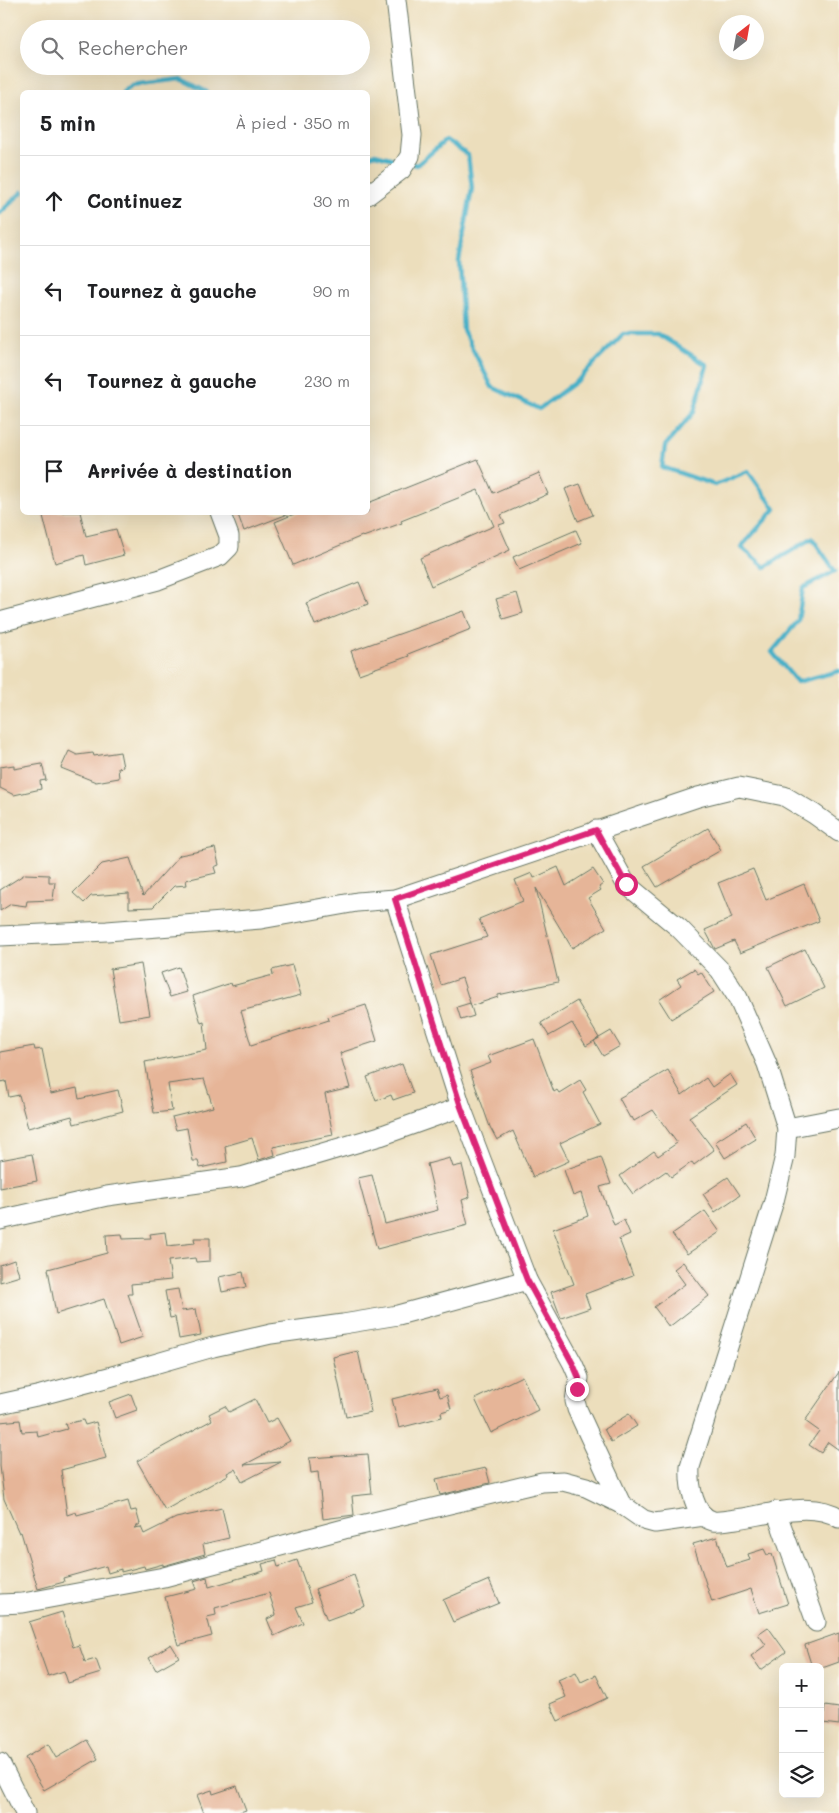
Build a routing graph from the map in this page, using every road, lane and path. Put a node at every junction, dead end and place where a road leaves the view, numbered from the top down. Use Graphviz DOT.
graph roads {
  1 [pos="396,0"];
  2 [pos="370,193"];
  3 [pos="221,515"];
  4 [pos="0,622"];
  5 [pos="596,830"];
  6 [pos="839,832"];
  7 [pos="395,899"];
  8 [pos="0,936"];
  9 [pos="461,1107"];
  10 [pos="839,1118"];
  11 [pos="787,1128"];
  12 [pos="0,1220"];
  13 [pos="527,1280"];
  14 [pos="0,1404"];
  15 [pos="621,1504"];
  16 [pos="776,1511"];
  17 [pos="704,1516"];
  18 [pos="839,1518"];
  19 [pos="0,1604"];
  20 [pos="816,1622"];
  21 [pos="0,1763"];
  22 [pos="25,1813"];
  1 -- 2 [label="street"];
  3 -- 4 [label="street"];
  5 -- 6 [label="street"];
  5 -- 7 [label="street"];
  5 -- 11 [label="street"];
  7 -- 8 [label="street"];
  7 -- 9 [label="street"];
  9 -- 12 [label="street"];
  9 -- 13 [label="street"];
  10 -- 11 [label="street"];
  11 -- 17 [label="street"];
  13 -- 14 [label="street"];
  13 -- 15 [label="street"];
  15 -- 17 [label="street"];
  15 -- 19 [label="street"];
  16 -- 17 [label="street"];
  16 -- 18 [label="street"];
  16 -- 20 [label="street"];
  21 -- 22 [label="street"];
}
